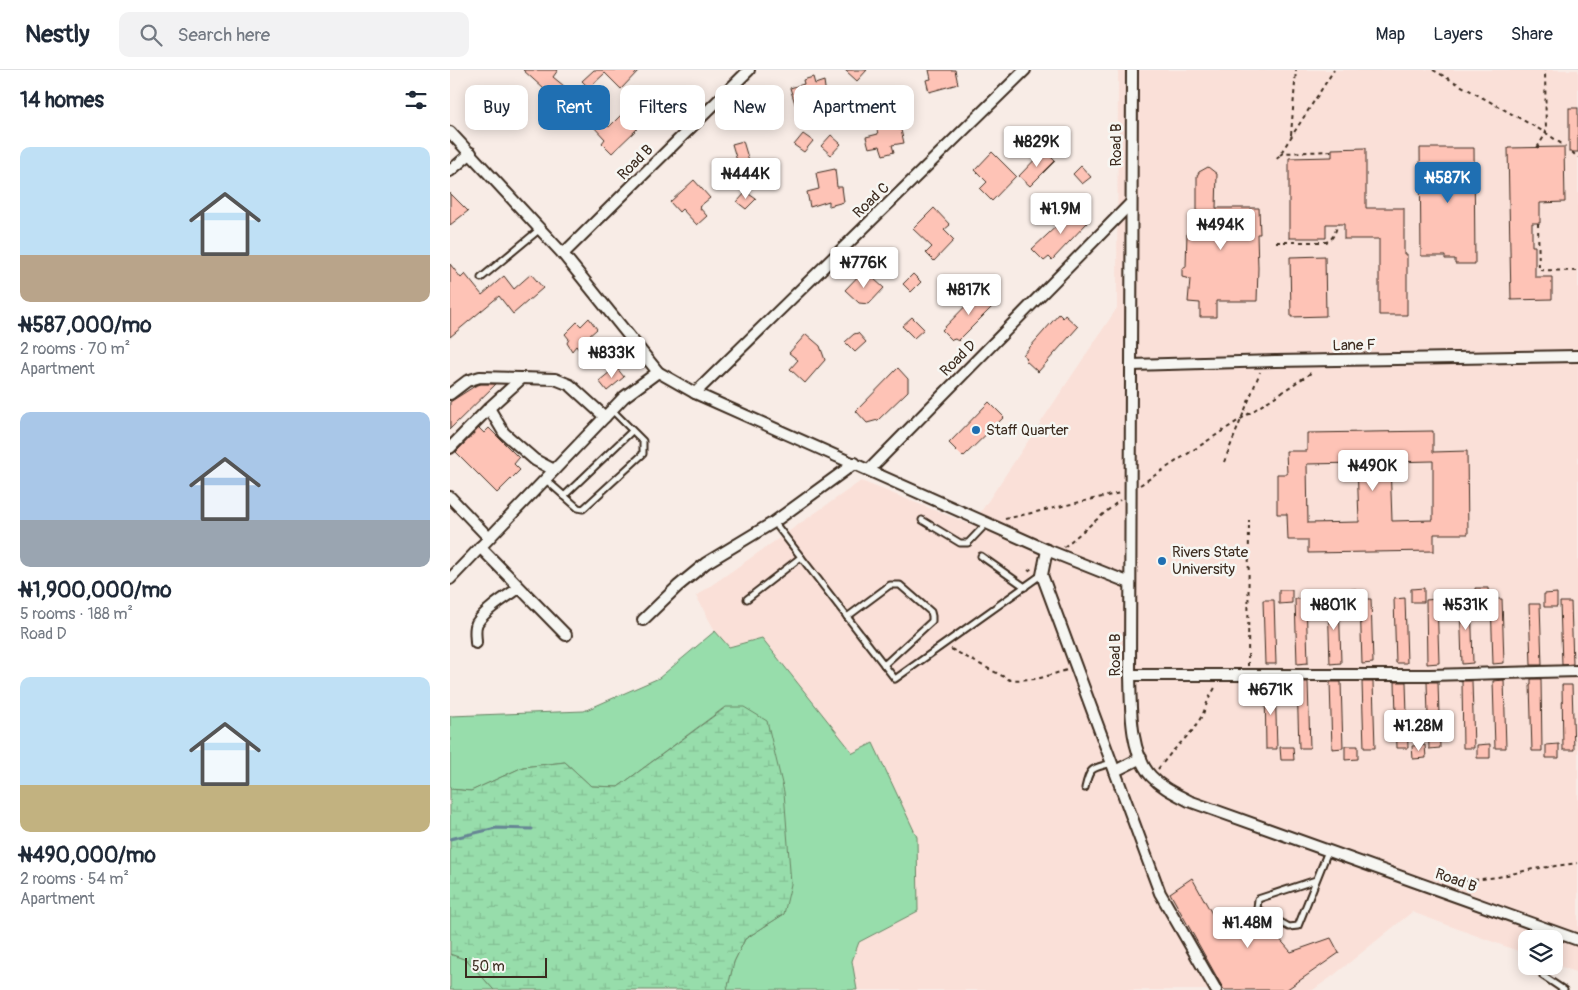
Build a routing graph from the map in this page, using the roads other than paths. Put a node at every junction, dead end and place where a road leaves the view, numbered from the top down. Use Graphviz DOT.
graph roads {
  1 [pos="749,70"];
  2 [pos="1025,70"];
  3 [pos="1132,70"];
  4 [pos="450,132"];
  5 [pos="471,153"];
  6 [pos="450,171"];
  7 [pos="1131,203"];
  8 [pos="541,229"];
  9 [pos="563,254"];
  10 [pos="481,278"];
  11 [pos="1578,356"];
  12 [pos="1131,365"];
  13 [pos="658,372"];
  14 [pos="522,378"];
  15 [pos="695,393"];
  16 [pos="450,394"];
  17 [pos="489,408"];
  18 [pos="608,414"];
  19 [pos="632,430"];
  20 [pos="450,448"];
  21 [pos="855,464"];
  22 [pos="554,470"];
  23 [pos="869,470"];
  24 [pos="545,479"];
  25 [pos="564,496"];
  26 [pos="452,501"];
  27 [pos="922,520"];
  28 [pos="774,522"];
  29 [pos="987,523"];
  30 [pos="489,538"];
  31 [pos="480,547"];
  32 [pos="1049,555"];
  33 [pos="981,556"];
  34 [pos="801,557"];
  35 [pos="1042,575"];
  36 [pos="450,579"];
  37 [pos="1130,583"];
  38 [pos="1024,587"];
  39 [pos="519,588"];
  40 [pos="747,599"];
  41 [pos="847,617"];
  42 [pos="643,620"];
  43 [pos="566,635"];
  44 [pos="476,643"];
  45 [pos="884,665"];
  46 [pos="1578,671"];
  47 [pos="1130,675"];
  48 [pos="1140,758"];
  49 [pos="1114,767"];
  50 [pos="1085,788"];
  51 [pos="1328,851"];
  52 [pos="1316,880"];
  53 [pos="1578,940"];
  54 [pos="1543,976"];
  55 [pos="1216,990"];
  56 [pos="1564,990"];
  1 -- 9 [label="street, Road B"];
  2 -- 15 [label="street, Road C"];
  3 -- 7 [label="street, Road B"];
  4 -- 5 [label="street"];
  5 -- 6 [label="street"];
  5 -- 8 [label="street"];
  7 -- 12 [label="street, Road B"];
  7 -- 23 [label="street, Road D"];
  8 -- 9 [label="street"];
  8 -- 10 [label="lane"];
  9 -- 13 [label="street"];
  11 -- 12 [label="street, Lane F"];
  12 -- 37 [label="street, Road B"];
  13 -- 15 [label="street"];
  13 -- 18 [label="street"];
  14 -- 16 [label="street"];
  14 -- 17 [label="street"];
  14 -- 18 [label="street"];
  15 -- 21 [label="street"];
  17 -- 20 [label="street"];
  17 -- 22 [label="street"];
  18 -- 19 [label="lane"];
  18 -- 22 [label="street"];
  19 -- 25 [label="lane"];
  19 -- 25 [label="lane"];
  21 -- 23 [label="street"];
  21 -- 28 [label="street"];
  22 -- 24 [label="street"];
  23 -- 29 [label="street"];
  24 -- 25 [label="lane"];
  24 -- 30 [label="street"];
  26 -- 30 [label="street"];
  27 -- 29 [label="lane"];
  28 -- 34 [label="lane"];
  28 -- 42 [label="street"];
  29 -- 32 [label="street"];
  30 -- 31 [label="street"];
  31 -- 36 [label="street"];
  31 -- 39 [label="street"];
  32 -- 35 [label="street"];
  32 -- 37 [label="street"];
  33 -- 38 [label="lane"];
  34 -- 40 [label="lane"];
  34 -- 41 [label="lane"];
  35 -- 38 [label="lane"];
  35 -- 49 [label="street"];
  37 -- 47 [label="street, Road B"];
  38 -- 45 [label="lane"];
  39 -- 43 [label="street"];
  39 -- 44 [label="street"];
  41 -- 45 [label="lane"];
  41 -- 45 [label="lane"];
  46 -- 47 [label="street"];
  47 -- 48 [label="street, Road B"];
  48 -- 49 [label="street"];
  48 -- 51 [label="street, Road B"];
  49 -- 50 [label="lane"];
  49 -- 55 [label="street"];
  51 -- 52 [label="lane"];
  51 -- 53 [label="street, Road B"];
  52 -- 52 [label="lane"];
  54 -- 56 [label="lane"];
}
